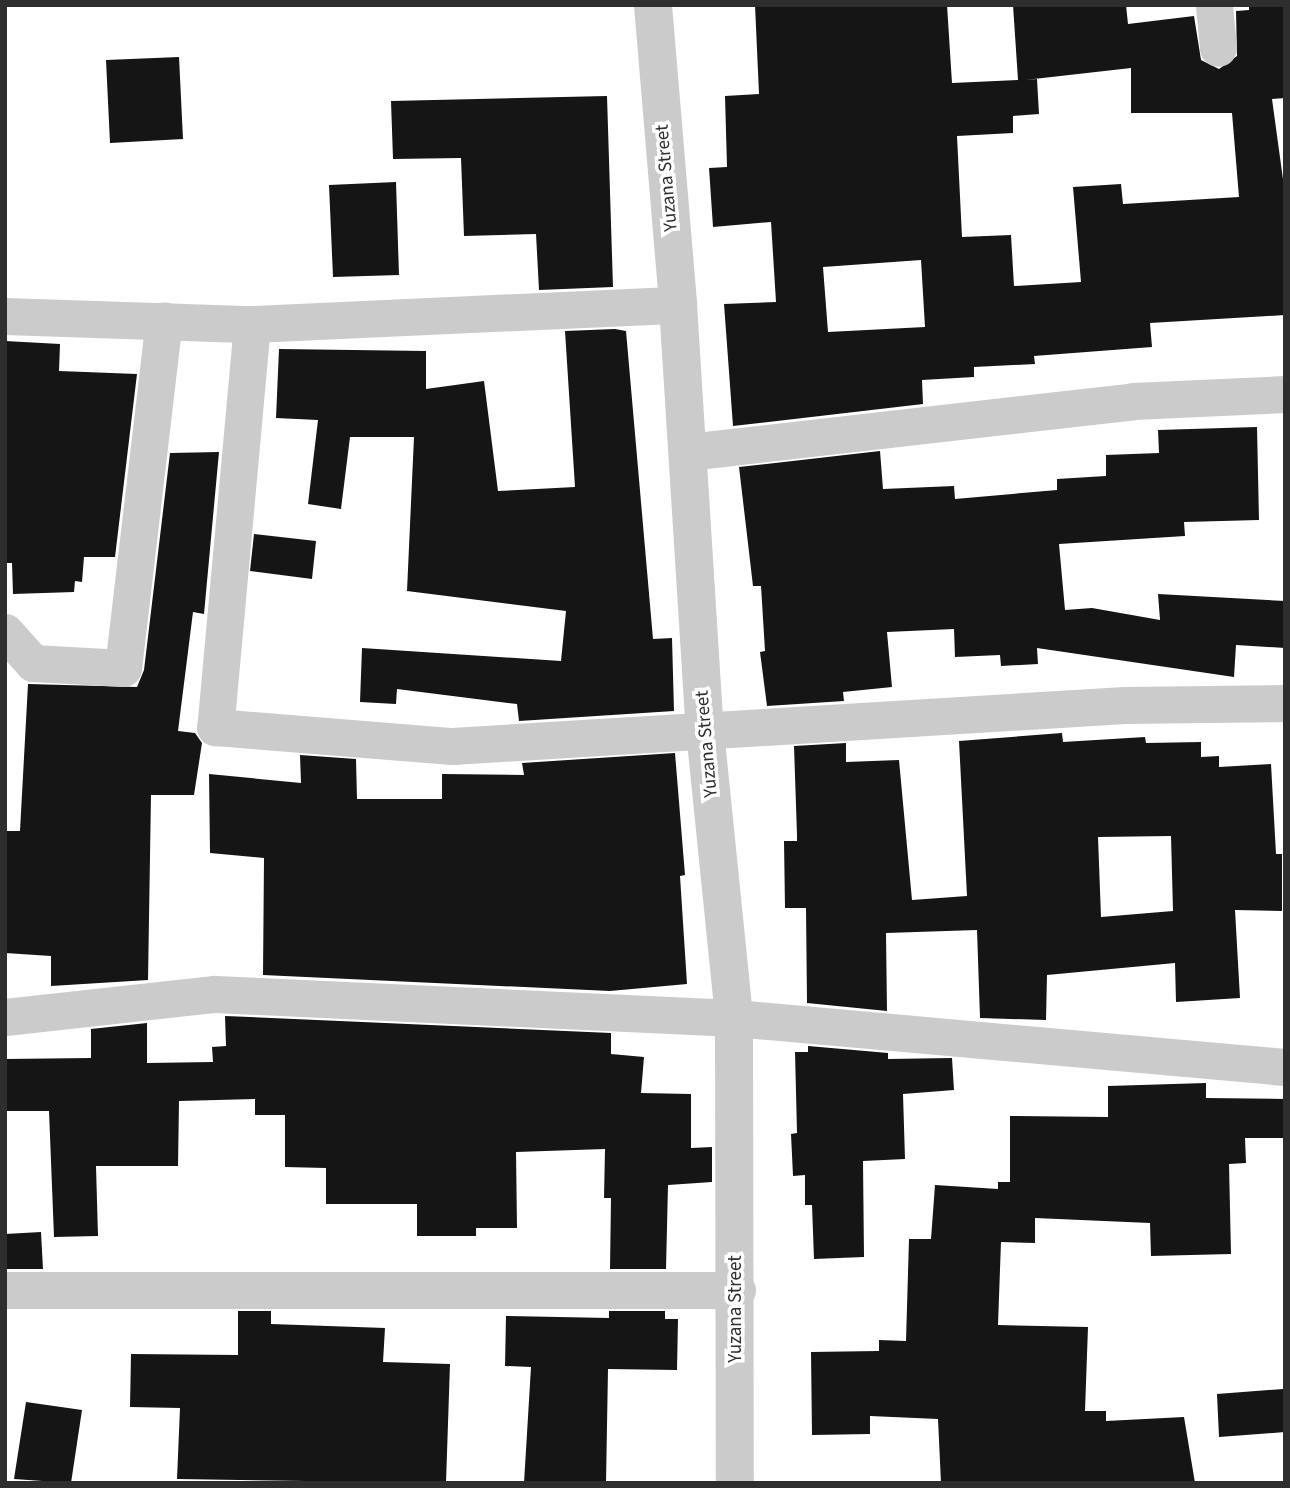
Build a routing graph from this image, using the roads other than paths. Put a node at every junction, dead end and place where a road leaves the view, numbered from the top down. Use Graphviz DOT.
graph roads {
  1 [pos="653,5"];
  2 [pos="1214,5"];
  3 [pos="1218,48"];
  4 [pos="678,305"];
  5 [pos="5,316"];
  6 [pos="164,320"];
  7 [pos="251,324"];
  8 [pos="1285,394"];
  9 [pos="688,452"];
  10 [pos="5,632"];
  11 [pos="1285,703"];
  12 [pos="705,731"];
  13 [pos="5,1017"];
  14 [pos="734,1018"];
  15 [pos="1285,1067"];
  16 [pos="5,1290"];
  17 [pos="737,1290"];
  18 [pos="735,1483"];
  1 -- 4 [label="street, Yuzana Street"];
  2 -- 3 [label="street"];
  4 -- 7 [label="street"];
  4 -- 9 [label="street, Yuzana Street"];
  5 -- 6 [label="street"];
  6 -- 7 [label="street"];
  6 -- 10 [label="street"];
  7 -- 12 [label="street"];
  8 -- 9 [label="street"];
  9 -- 12 [label="street, Yuzana Street"];
  11 -- 12 [label="street"];
  12 -- 14 [label="street, Yuzana Street"];
  13 -- 14 [label="street"];
  14 -- 15 [label="street"];
  14 -- 17 [label="street, Yuzana Street"];
  16 -- 17 [label="street"];
  17 -- 18 [label="street, Yuzana Street"];
}
